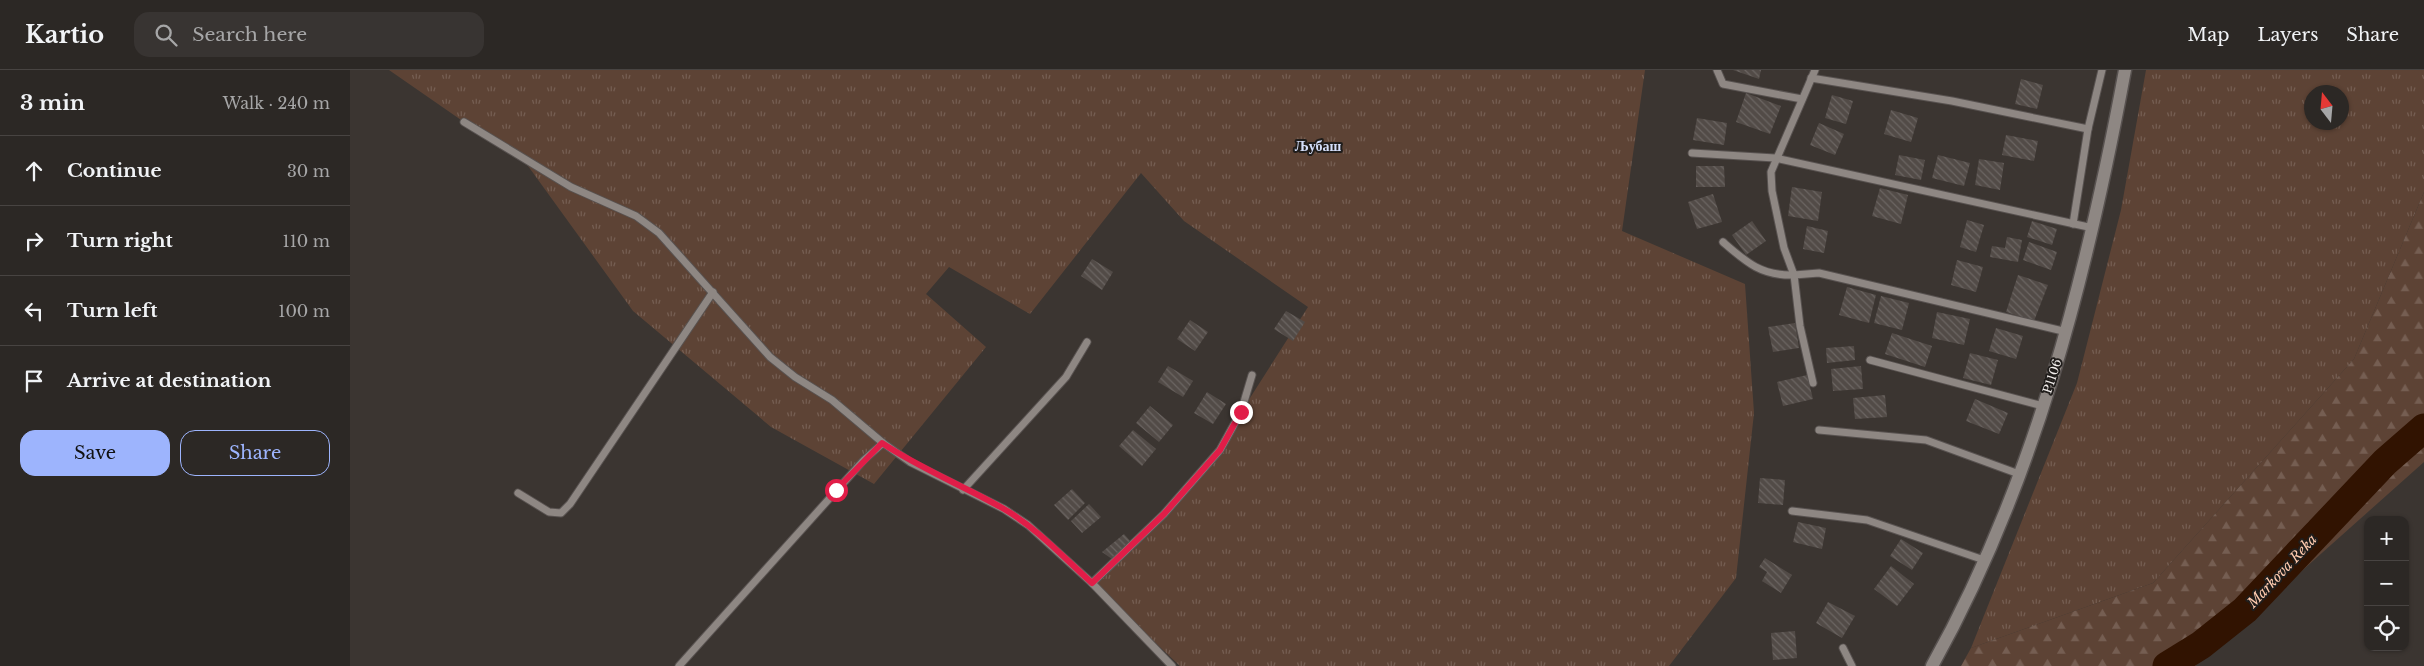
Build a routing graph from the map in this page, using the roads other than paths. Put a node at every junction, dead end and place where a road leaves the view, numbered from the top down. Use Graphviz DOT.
graph roads {
  1 [pos="1717,70"];
  2 [pos="1815,70"];
  3 [pos="2102,70"];
  4 [pos="2124,70"];
  5 [pos="1811,78"];
  6 [pos="1802,99"];
  7 [pos="464,122"];
  8 [pos="2088,129"];
  9 [pos="1692,153"];
  10 [pos="1775,158"];
  11 [pos="2072,224"];
  12 [pos="2094,228"];
  13 [pos="1723,242"];
  14 [pos="1794,275"];
  15 [pos="713,292"];
  16 [pos="2067,332"];
  17 [pos="1087,342"];
  18 [pos="1870,360"];
  19 [pos="1252,375"];
  20 [pos="1813,383"];
  21 [pos="2043,406"];
  22 [pos="1819,430"];
  23 [pos="882,443"];
  24 [pos="2019,474"];
  25 [pos="963,490"];
  26 [pos="518,493"];
  27 [pos="1792,511"];
  28 [pos="1984,560"];
  29 [pos="1092,583"];
  30 [pos="1842,648"];
  31 [pos="679,666"];
  32 [pos="1172,666"];
  33 [pos="1852,666"];
  34 [pos="1932,666"];
  1 -- 6 [label="lane"];
  2 -- 5 [label="lane"];
  3 -- 8 [label="lane"];
  4 -- 12 [label="main road, P1106"];
  5 -- 6 [label="lane"];
  5 -- 8 [label="lane"];
  6 -- 10 [label="lane"];
  7 -- 15 [label="lane"];
  8 -- 11 [label="lane"];
  9 -- 10 [label="lane"];
  10 -- 11 [label="lane"];
  10 -- 14 [label="lane"];
  11 -- 12 [label="lane"];
  12 -- 16 [label="main road, P1106"];
  13 -- 14 [label="lane"];
  14 -- 16 [label="lane"];
  14 -- 20 [label="lane"];
  15 -- 23 [label="lane"];
  15 -- 26 [label="lane"];
  16 -- 21 [label="main road, P1106"];
  17 -- 25 [label="lane"];
  18 -- 21 [label="lane"];
  19 -- 29 [label="lane"];
  21 -- 24 [label="main road, P1106"];
  22 -- 24 [label="lane"];
  23 -- 25 [label="lane"];
  23 -- 31 [label="lane"];
  24 -- 28 [label="main road, P1106"];
  25 -- 29 [label="lane"];
  27 -- 28 [label="lane"];
  28 -- 34 [label="main road, P1106"];
  29 -- 32 [label="lane"];
  30 -- 33 [label="lane"];
}
